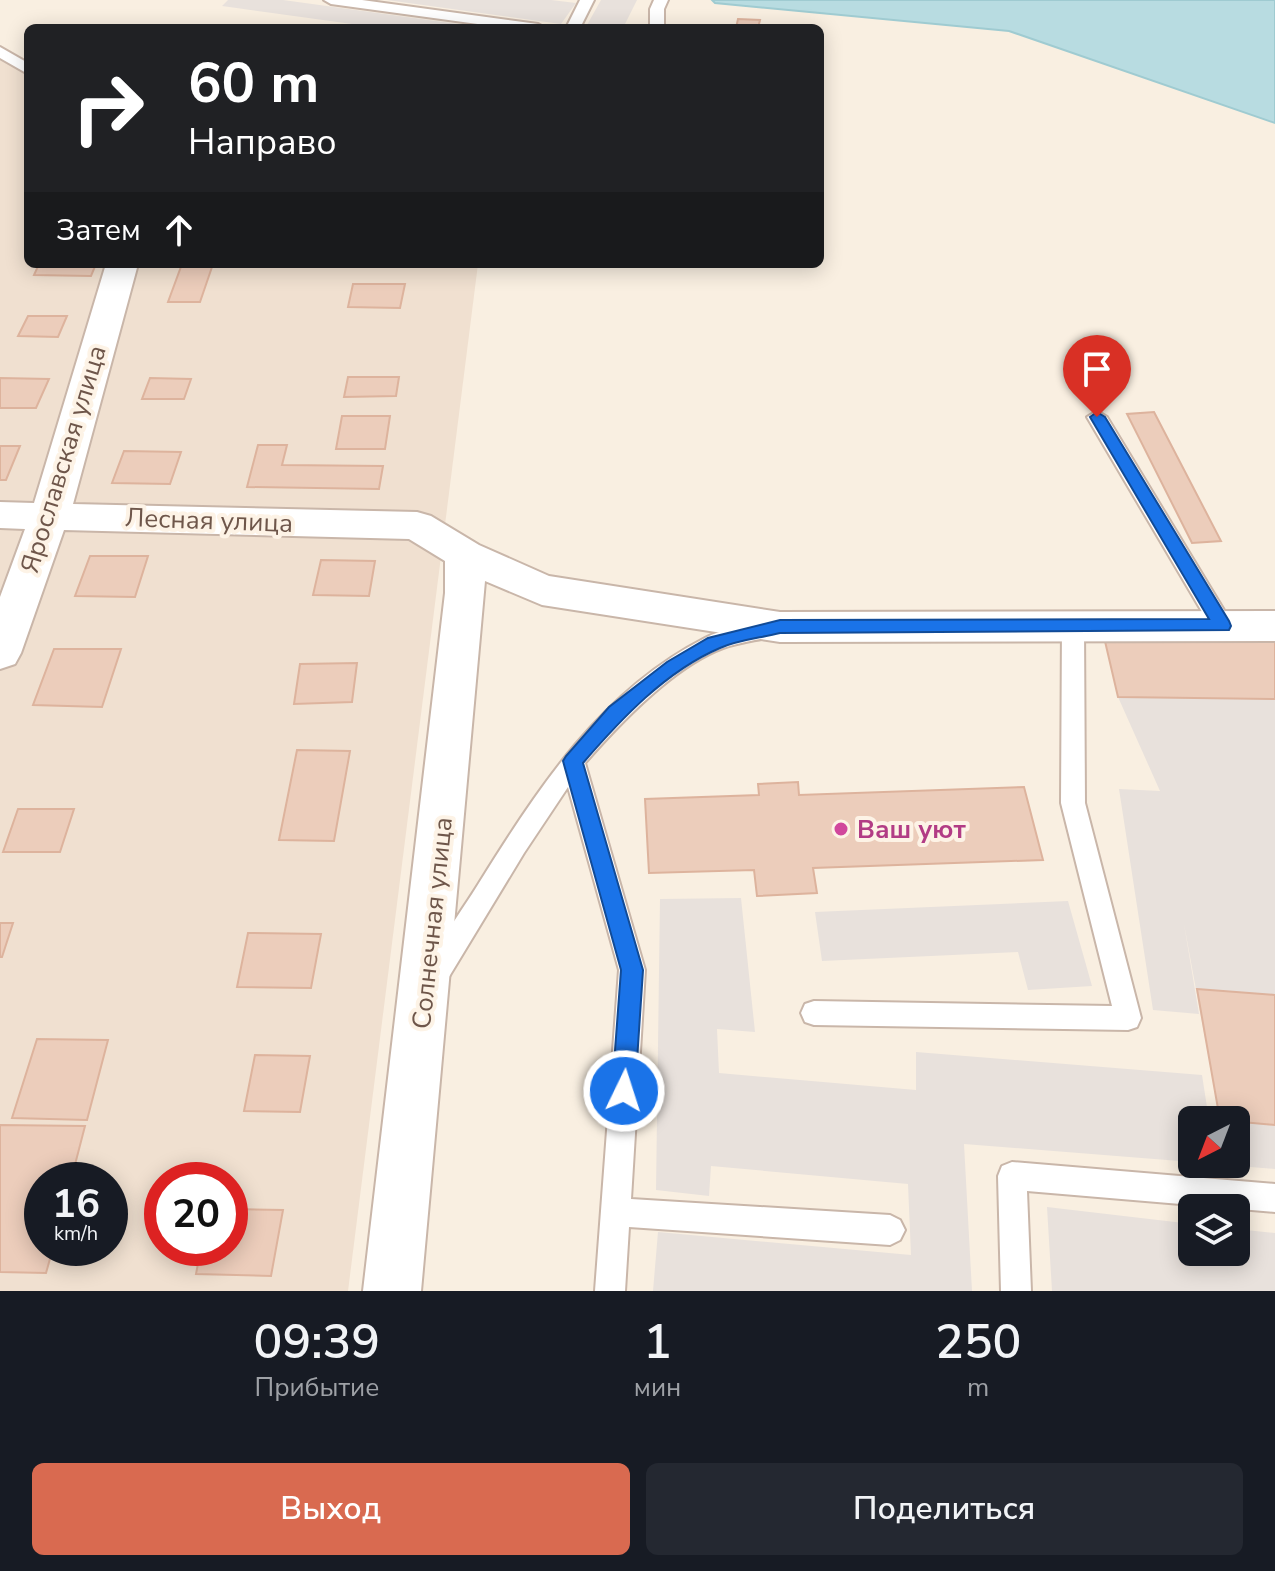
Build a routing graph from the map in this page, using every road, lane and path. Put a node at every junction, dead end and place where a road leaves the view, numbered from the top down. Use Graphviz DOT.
graph roads {
  1 [pos="331,0"];
  2 [pos="587,0"];
  3 [pos="661,0"];
  4 [pos="508,24"];
  5 [pos="573,24"];
  6 [pos="657,24"];
  7 [pos="0,51"];
  8 [pos="24,67"];
  9 [pos="121,268"];
  10 [pos="1097,417"];
  11 [pos="0,515"];
  12 [pos="50,515"];
  13 [pos="465,555"];
  14 [pos="1073,625"];
  15 [pos="1222,626"];
  16 [pos="1275,626"];
  17 [pos="780,627"];
  18 [pos="0,653"];
  19 [pos="573,761"];
  20 [pos="425,994"];
  21 [pos="814,1013"];
  22 [pos="1275,1198"];
  23 [pos="615,1212"];
  24 [pos="890,1230"];
  25 [pos="392,1291"];
  26 [pos="610,1291"];
  27 [pos="1016,1291"];
  1 -- 4 [label="lane"];
  2 -- 5 [label="lane"];
  3 -- 6 [label="lane"];
  7 -- 8 [label="lane"];
  9 -- 12 [label="street, Ярославская улица"];
  10 -- 15 [label="lane"];
  11 -- 12 [label="street, Лесная улица"];
  12 -- 13 [label="street, Лесная улица"];
  12 -- 18 [label="street, Ярославская улица"];
  13 -- 17 [label="street"];
  13 -- 20 [label="street, Солнечная улица"];
  14 -- 15 [label="street"];
  14 -- 17 [label="street"];
  14 -- 21 [label="lane"];
  15 -- 16 [label="street"];
  17 -- 19 [label="lane"];
  19 -- 20 [label="lane"];
  19 -- 23 [label="lane"];
  20 -- 25 [label="street, Солнечная улица"];
  22 -- 27 [label="lane"];
  23 -- 24 [label="lane"];
  23 -- 26 [label="lane"];
}
